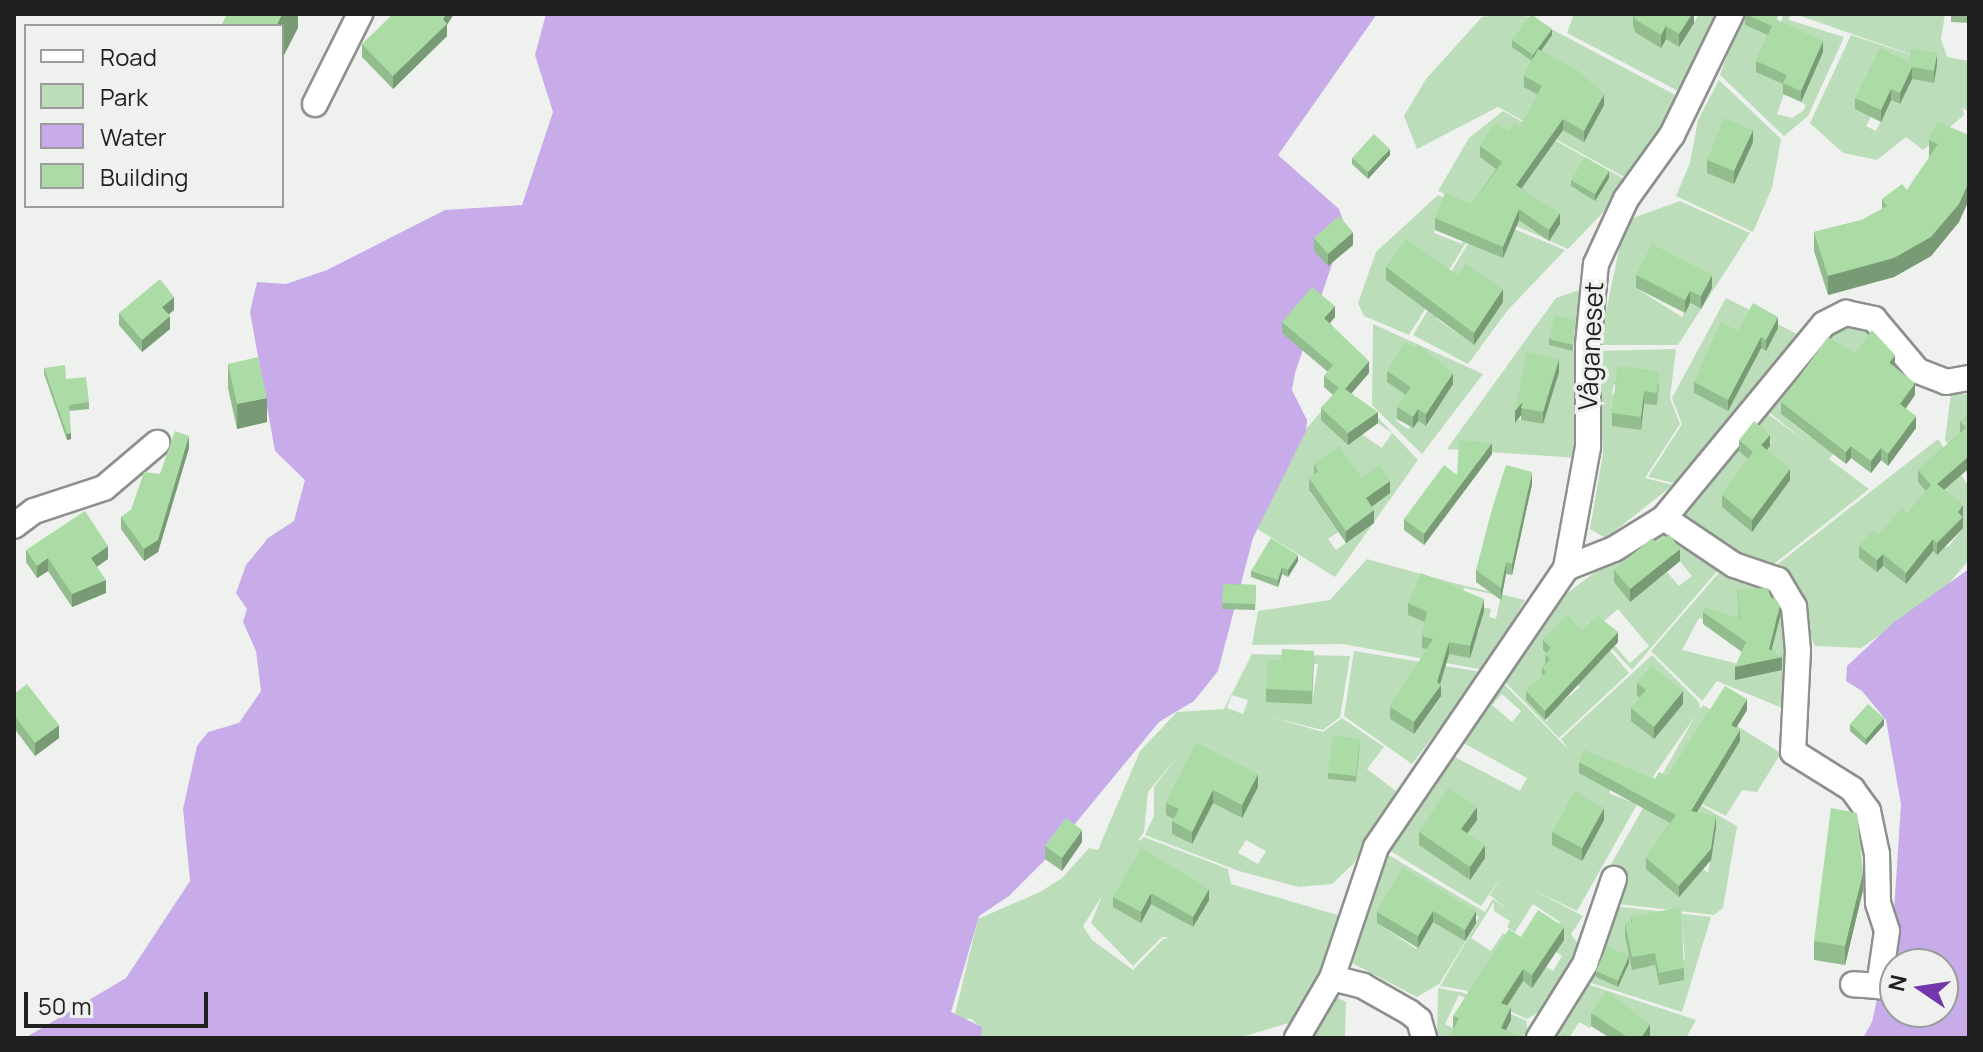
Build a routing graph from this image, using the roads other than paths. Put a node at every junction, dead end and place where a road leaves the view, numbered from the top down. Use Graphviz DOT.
graph roads {
  1 [pos="360,14"];
  2 [pos="1731,14"];
  3 [pos="315,104"];
  4 [pos="1969,378"];
  5 [pos="157,443"];
  6 [pos="1664,518"];
  7 [pos="14,526"];
  8 [pos="1566,568"];
  9 [pos="1614,879"];
  10 [pos="1332,978"];
  11 [pos="1853,984"];
  12 [pos="1297,1038"];
  13 [pos="1424,1038"];
  14 [pos="1539,1038"];
  1 -- 3 [label="street"];
  2 -- 8 [label="street, Våganeset"];
  4 -- 6 [label="street"];
  5 -- 7 [label="street"];
  6 -- 8 [label="street"];
  6 -- 11 [label="street"];
  8 -- 10 [label="street, Våganeset"];
  9 -- 14 [label="street"];
  10 -- 12 [label="street, Våganeset"];
  10 -- 13 [label="street"];
}
